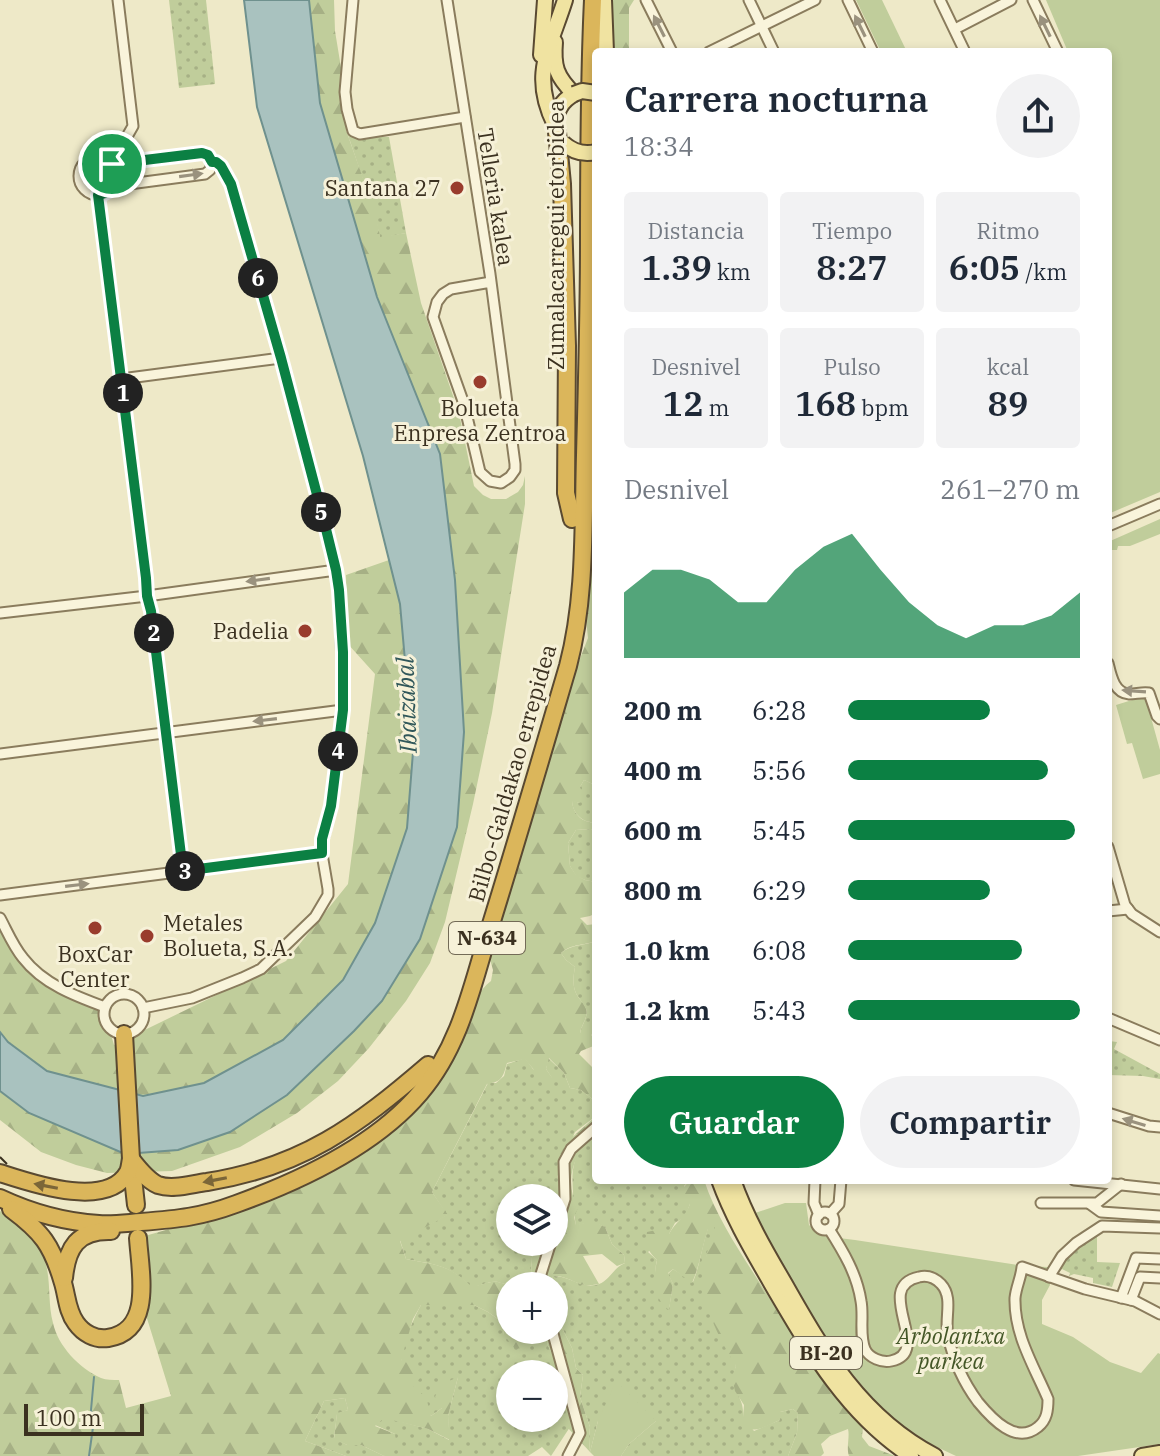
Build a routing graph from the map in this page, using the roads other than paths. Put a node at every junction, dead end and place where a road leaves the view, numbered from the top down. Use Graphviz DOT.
graph roads {
  1 [pos="118,0"];
  2 [pos="353,0"];
  3 [pos="447,0"];
  4 [pos="565,0"];
  5 [pos="582,0"];
  6 [pos="593,0"];
  7 [pos="604,0"];
  8 [pos="646,0"];
  9 [pos="749,0"];
  10 [pos="815,0"];
  11 [pos="848,0"];
  12 [pos="940,0"];
  13 [pos="1011,0"];
  14 [pos="1033,0"];
  15 [pos="545,3"];
  16 [pos="762,26"];
  17 [pos="955,29"];
  18 [pos="556,30"];
  19 [pos="606,48"];
  20 [pos="670,48"];
  21 [pos="717,48"];
  22 [pos="772,48"];
  23 [pos="871,48"];
  24 [pos="963,48"];
  25 [pos="1056,48"];
  26 [pos="542,78"];
  27 [pos="592,92"];
  28 [pos="574,94"];
  29 [pos="465,117"];
  30 [pos="558,133"];
  31 [pos="584,134"];
  32 [pos="592,152"];
  33 [pos="110,162"];
  34 [pos="212,162"];
  35 [pos="114,186"];
  36 [pos="98,195"];
  37 [pos="491,282"];
  38 [pos="281,358"];
  39 [pos="121,379"];
  40 [pos="592,465"];
  41 [pos="1160,504"];
  42 [pos="578,519"];
  43 [pos="1112,524"];
  44 [pos="336,570"];
  45 [pos="147,596"];
  46 [pos="0,613"];
  47 [pos="1112,677"];
  48 [pos="343,710"];
  49 [pos="1160,719"];
  50 [pos="166,733"];
  51 [pos="0,754"];
  52 [pos="322,853"];
  53 [pos="1112,861"];
  54 [pos="183,871"];
  55 [pos="0,895"];
  56 [pos="1128,909"];
  57 [pos="1112,911"];
  58 [pos="0,918"];
  59 [pos="1160,932"];
  60 [pos="105,1007"];
  61 [pos="143,1008"];
  62 [pos="1112,1020"];
  63 [pos="1160,1040"];
  64 [pos="125,1041"];
  65 [pos="428,1065"];
  66 [pos="1112,1114"];
  67 [pos="1160,1127"];
  68 [pos="592,1131"];
  69 [pos="131,1159"];
  70 [pos="0,1173"];
  71 [pos="1112,1183"];
  72 [pos="565,1184"];
  73 [pos="721,1184"];
  74 [pos="734,1184"];
  75 [pos="815,1184"];
  76 [pos="841,1184"];
  77 [pos="1121,1184"];
  78 [pos="0,1186"];
  79 [pos="1160,1189"];
  80 [pos="0,1199"];
  81 [pos="1041,1203"];
  82 [pos="1090,1204"];
  83 [pos="136,1205"];
  84 [pos="824,1214"];
  85 [pos="1160,1216"];
  86 [pos="187,1219"];
  87 [pos="745,1224"];
  88 [pos="1160,1228"];
  89 [pos="829,1229"];
  90 [pos="138,1238"];
  91 [pos="1160,1259"];
  92 [pos="1049,1277"];
  93 [pos="1160,1278"];
  94 [pos="63,1284"];
  95 [pos="1126,1299"];
  96 [pos="1160,1314"];
  97 [pos="556,1344"];
  98 [pos="1160,1453"];
  99 [pos="568,1456"];
  100 [pos="911,1456"];
  101 [pos="935,1456"];
  102 [pos="1142,1456"];
  1 -- 33 [label="street"];
  2 -- 29 [label="street, Telleria kalea"];
  3 -- 29 [label="street, Telleria kalea"];
  4 -- 18 [label="main road"];
  5 -- 31 [label="highway, Zumalacarregui etorbidea"];
  6 -- 31 [label="highway, Zumalacarregui etorbidea"];
  7 -- 19 [label="main road"];
  20 -- 8 [label="street, one-way"];
  9 -- 16 [label="street"];
  10 -- 16 [label="street"];
  23 -- 11 [label="street, one-way"];
  12 -- 17 [label="street"];
  13 -- 17 [label="street"];
  25 -- 14 [label="street, one-way"];
  15 -- 26 [label="main road"];
  16 -- 21 [label="street"];
  16 -- 22 [label="street"];
  17 -- 24 [label="street"];
  18 -- 26 [label="main road"];
  18 -- 28 [label="main road"];
  26 -- 30 [label="main road"];
  27 -- 28 [label="main road, bridge"];
  28 -- 30 [label="main road"];
  29 -- 37 [label="street, Telleria kalea"];
  30 -- 32 [label="main road, bridge"];
  30 -- 42 [label="highway, N-634"];
  31 -- 42 [label="highway, Zumalacarregui etorbidea / N-634"];
  31 -- 42 [label="highway, Zumalacarregui etorbidea / N-634"];
  33 -- 34 [label="street"];
  33 -- 35 [label="street"];
  33 -- 36 [label="street"];
  35 -- 34 [label="street, one-way"];
  34 -- 38 [label="street"];
  35 -- 36 [label="street"];
  36 -- 39 [label="street"];
  37 -- 37 [label="street, Telleria kalea"];
  38 -- 39 [label="street"];
  38 -- 44 [label="street"];
  39 -- 45 [label="street"];
  40 -- 42 [label="highway, N-634"];
  41 -- 43 [label="street"];
  42 -- 65 [label="highway, Bilbo-Galdakao errepidea / N-634"];
  42 -- 86 [label="highway, Bilbo-Galdakao errepidea / N-634"];
  44 -- 45 [label="street, one-way"];
  44 -- 48 [label="street"];
  45 -- 46 [label="street"];
  45 -- 50 [label="street"];
  49 -- 47 [label="street, one-way"];
  48 -- 50 [label="street, one-way"];
  48 -- 52 [label="street"];
  50 -- 51 [label="street"];
  50 -- 54 [label="street"];
  52 -- 54 [label="street"];
  52 -- 61 [label="street"];
  53 -- 56 [label="street"];
  55 -- 54 [label="street, one-way"];
  56 -- 57 [label="street"];
  56 -- 59 [label="street"];
  58 -- 60 [label="street"];
  60 -- 61 [label="street"];
  60 -- 64 [label="street"];
  61 -- 64 [label="street"];
  62 -- 63 [label="street"];
  64 -- 69 [label="highway"];
  65 -- 69 [label="highway, one-way"];
  65 -- 78 [label="highway, Bilbo-Galdakao errepidea / N-634"];
  67 -- 66 [label="street, one-way"];
  68 -- 72 [label="street"];
  69 -- 70 [label="highway, one-way"];
  69 -- 83 [label="highway"];
  71 -- 77 [label="street"];
  73 -- 87 [label="main road, BI-20"];
  74 -- 87 [label="main road, BI-20"];
  75 -- 84 [label="street"];
  76 -- 84 [label="street"];
  77 -- 79 [label="street"];
  77 -- 82 [label="street"];
  80 -- 86 [label="highway, Bilbo-Galdakao errepidea / N-634"];
  80 -- 94 [label="highway"];
  81 -- 82 [label="street"];
  82 -- 85 [label="street"];
  84 -- 89 [label="street"];
  84 -- 89 [label="street"];
  86 -- 94 [label="highway"];
  87 -- 100 [label="main road, BI-20"];
  87 -- 101 [label="main road, BI-20"];
  88 -- 92 [label="street"];
  89 -- 92 [label="street"];
  90 -- 94 [label="highway"];
  91 -- 95 [label="street"];
  92 -- 95 [label="street"];
  93 -- 95 [label="street"];
  95 -- 96 [label="street"];
  97 -- 99 [label="street"];
  98 -- 102 [label="main road"];
}
